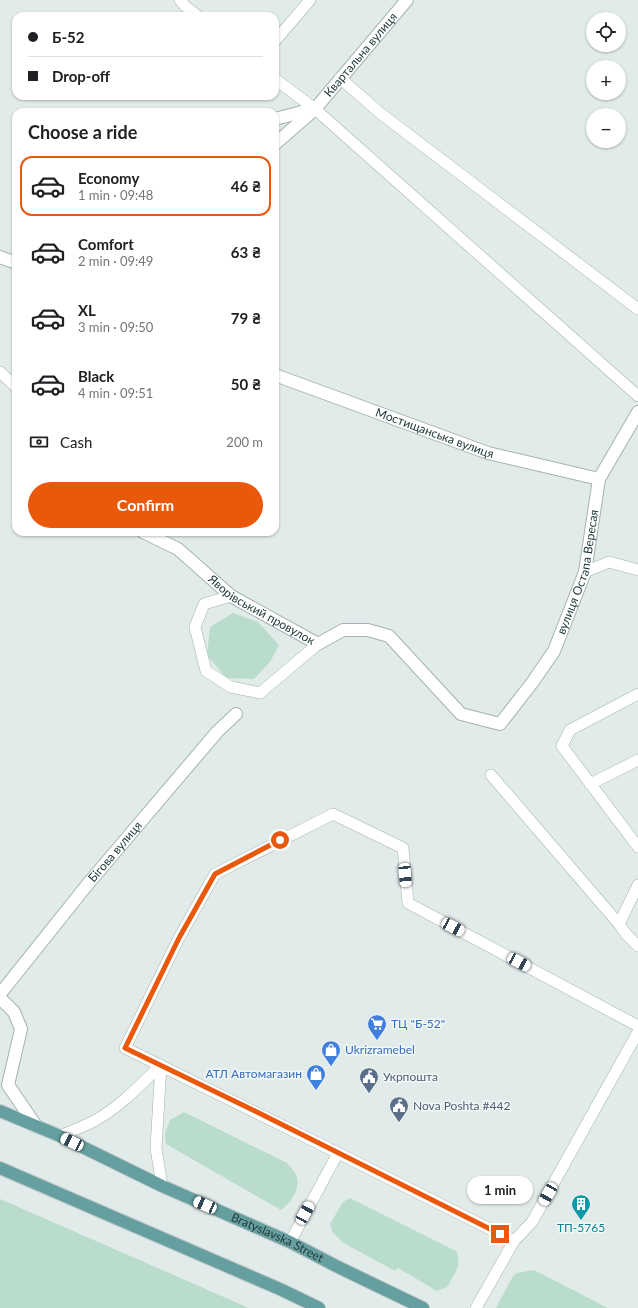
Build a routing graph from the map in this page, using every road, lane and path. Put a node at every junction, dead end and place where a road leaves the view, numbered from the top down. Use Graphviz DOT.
graph roads {
  1 [pos="180,0"];
  2 [pos="310,0"];
  3 [pos="407,0"];
  4 [pos="193,12"];
  5 [pos="279,36"];
  6 [pos="340,78"];
  7 [pos="279,82"];
  8 [pos="314,109"];
  9 [pos="279,118"];
  10 [pos="279,140"];
  11 [pos="0,257"];
  12 [pos="12,262"];
  13 [pos="638,309"];
  14 [pos="0,372"];
  15 [pos="279,376"];
  16 [pos="12,383"];
  17 [pos="638,396"];
  18 [pos="638,412"];
  19 [pos="599,479"];
  20 [pos="151,536"];
  21 [pos="638,570"];
  22 [pos="584,572"];
  23 [pos="231,596"];
  24 [pos="318,644"];
  25 [pos="638,694"];
  26 [pos="236,714"];
  27 [pos="500,724"];
  28 [pos="638,760"];
  29 [pos="491,775"];
  30 [pos="590,784"];
  31 [pos="636,839"];
  32 [pos="638,885"];
  33 [pos="620,924"];
  34 [pos="638,946"];
  35 [pos="0,994"];
  36 [pos="0,998"];
  37 [pos="638,1026"];
  38 [pos="638,1032"];
  39 [pos="161,1065"];
  40 [pos="0,1111"];
  41 [pos="36,1126"];
  42 [pos="60,1136"];
  43 [pos="338,1153"];
  44 [pos="0,1168"];
  45 [pos="162,1186"];
  46 [pos="514,1241"];
  47 [pos="290,1242"];
  48 [pos="319,1308"];
  49 [pos="423,1308"];
  50 [pos="476,1308"];
  1 -- 4 [label="lane"];
  2 -- 5 [label="lane"];
  3 -- 6 [label="street, Квартальна вулиця"];
  6 -- 8 [label="street, Квартальна вулиця"];
  6 -- 13 [label="lane"];
  7 -- 8 [label="lane"];
  8 -- 9 [label="street"];
  8 -- 10 [label="street, Квартальна вулиця"];
  8 -- 17 [label="lane"];
  11 -- 12 [label="street"];
  14 -- 16 [label="lane"];
  15 -- 19 [label="street, Мостищанська вулиця"];
  18 -- 19 [label="street, вулиця Остапа Вересая"];
  19 -- 22 [label="street, вулиця Остапа Вересая"];
  20 -- 23 [label="street, Яворівський провулок"];
  21 -- 22 [label="lane"];
  22 -- 27 [label="street, вулиця Остапа Вересая"];
  23 -- 24 [label="street, Яворівський провулок"];
  23 -- 24 [label="lane"];
  24 -- 27 [label="street, Яворівський провулок"];
  25 -- 30 [label="lane"];
  26 -- 35 [label="street, Бігова вулиця"];
  28 -- 30 [label="lane"];
  29 -- 33 [label="lane"];
  30 -- 31 [label="lane"];
  32 -- 33 [label="lane"];
  33 -- 34 [label="lane"];
  36 -- 41 [label="street"];
  37 -- 39 [label="lane"];
  38 -- 46 [label="lane"];
  39 -- 42 [label="lane"];
  39 -- 43 [label="lane"];
  39 -- 45 [label="lane"];
  40 -- 41 [label="main road, Bratyslavska Street"];
  41 -- 42 [label="main road, Bratyslavska Street"];
  42 -- 45 [label="main road, Bratyslavska Street"];
  43 -- 46 [label="lane"];
  43 -- 47 [label="lane"];
  44 -- 48 [label="main road"];
  45 -- 47 [label="main road, Bratyslavska Street"];
  46 -- 50 [label="lane"];
  47 -- 49 [label="main road, Bratyslavska Street"];
}
